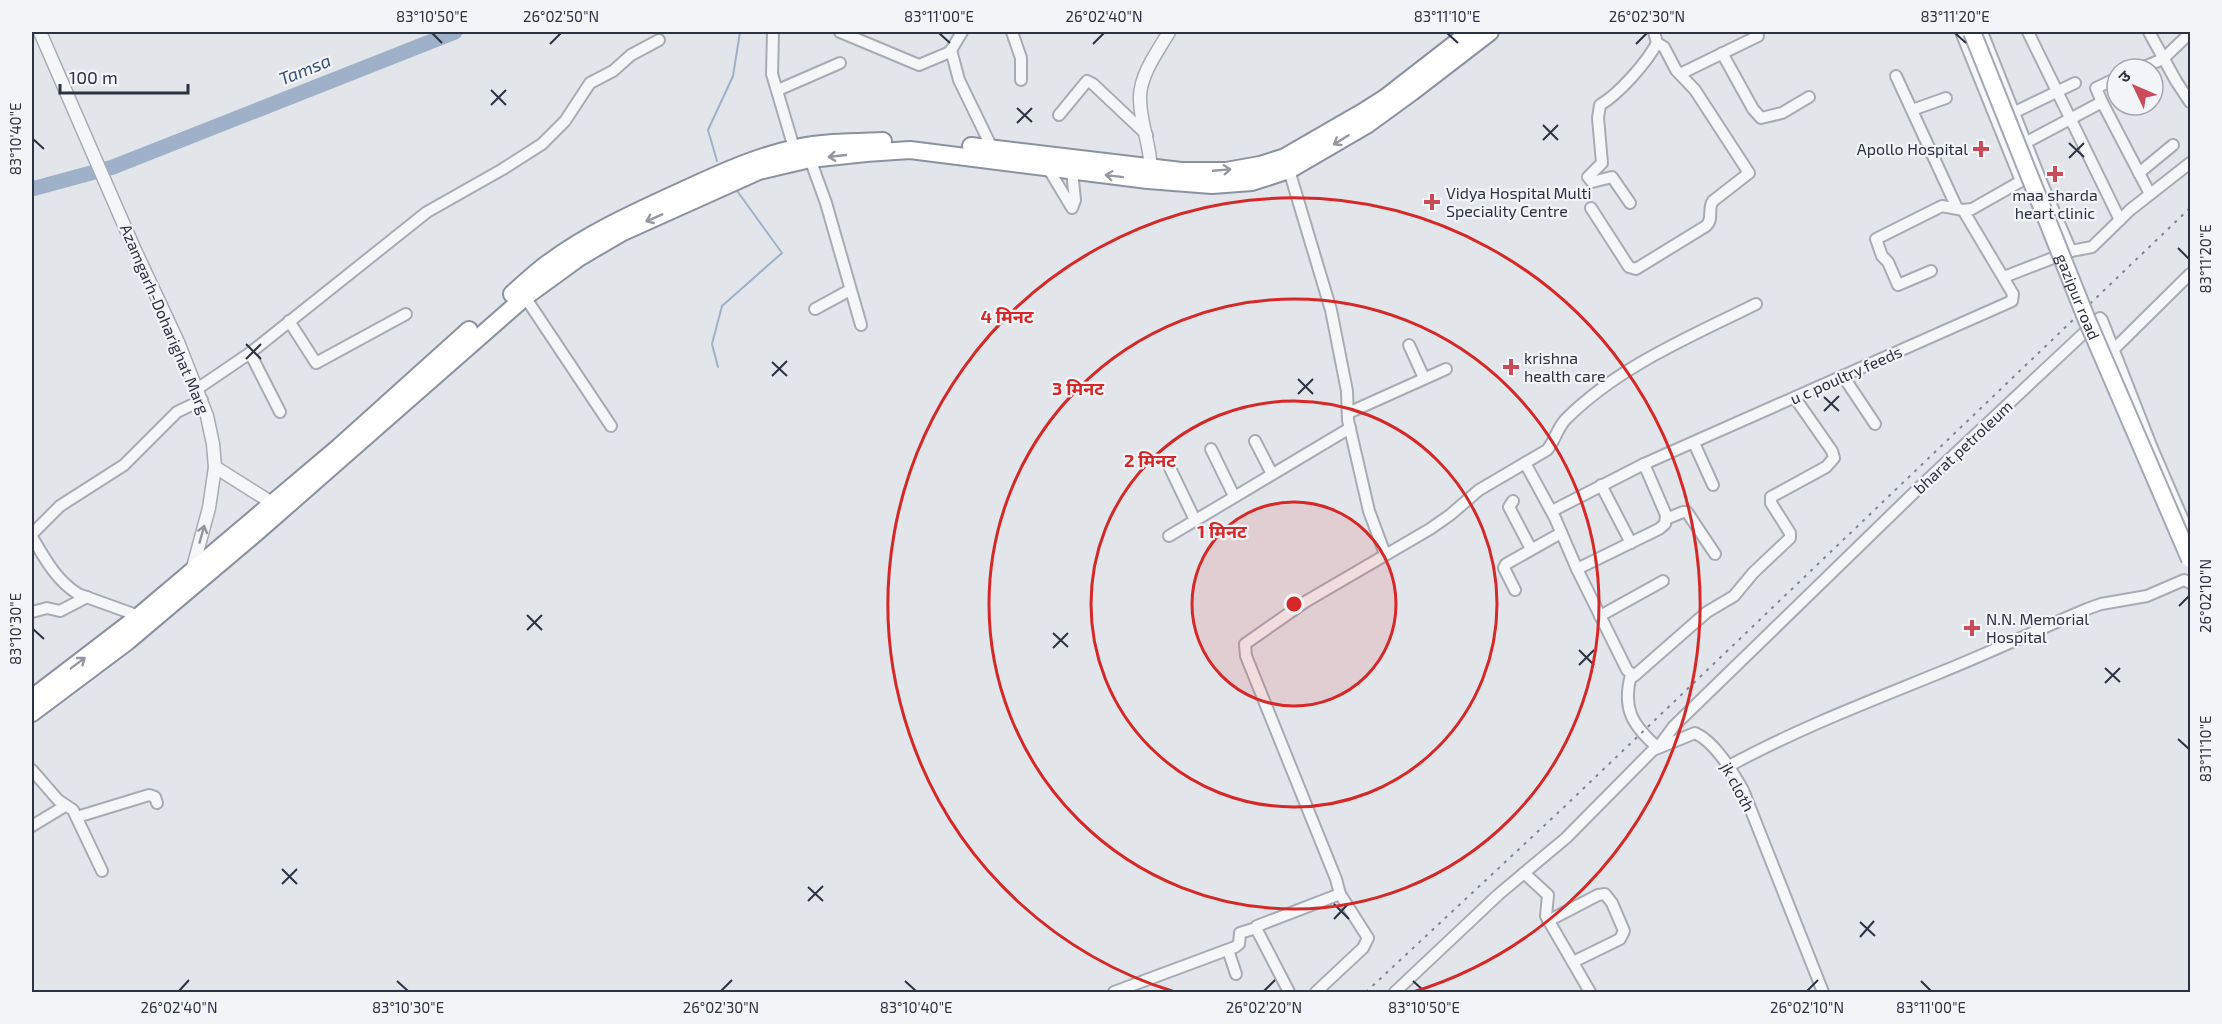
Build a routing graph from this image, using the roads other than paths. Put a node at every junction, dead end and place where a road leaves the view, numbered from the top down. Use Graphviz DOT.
graph roads {
  1 [pos="40,32"];
  2 [pos="773,32"];
  3 [pos="840,32"];
  4 [pos="962,32"];
  5 [pos="1012,32"];
  6 [pos="1169,32"];
  7 [pos="1470,32"];
  8 [pos="1490,32"];
  9 [pos="1961,32"];
  10 [pos="1972,32"];
  11 [pos="1982,32"];
  12 [pos="2028,32"];
  13 [pos="2149,32"];
  14 [pos="2190,33"];
  15 [pos="1758,36"];
  16 [pos="1656,37"];
  17 [pos="659,40"];
  18 [pos="951,50"];
  19 [pos="1722,53"];
  20 [pos="2162,57"];
  21 [pos="2165,57"];
  22 [pos="2165,62"];
  23 [pos="840,63"];
  24 [pos="1680,74"];
  25 [pos="1896,76"];
  26 [pos="1021,80"];
  27 [pos="2075,83"];
  28 [pos="2105,84"];
  29 [pos="778,90"];
  30 [pos="2056,93"];
  31 [pos="1809,97"];
  32 [pos="1946,98"];
  33 [pos="2102,102"];
  34 [pos="2190,102"];
  35 [pos="1912,110"];
  36 [pos="2013,113"];
  37 [pos="1059,115"];
  38 [pos="2069,118"];
  39 [pos="1147,135"];
  40 [pos="2025,143"];
  41 [pos="2173,145"];
  42 [pos="794,148"];
  43 [pos="992,148"];
  44 [pos="810,159"];
  45 [pos="2190,163"];
  46 [pos="1048,168"];
  47 [pos="1289,170"];
  48 [pos="1072,171"];
  49 [pos="2037,172"];
  50 [pos="2139,173"];
  51 [pos="1151,174"];
  52 [pos="2020,182"];
  53 [pos="2150,194"];
  54 [pos="1630,203"];
  55 [pos="1592,208"];
  56 [pos="1960,209"];
  57 [pos="2120,220"];
  58 [pos="2071,251"];
  59 [pos="1931,271"];
  60 [pos="2004,277"];
  61 [pos="2189,280"];
  62 [pos="850,290"];
  63 [pos="525,297"];
  64 [pos="1756,304"];
  65 [pos="815,309"];
  66 [pos="406,314"];
  67 [pos="290,321"];
  68 [pos="861,325"];
  69 [pos="1409,345"];
  70 [pos="2113,350"];
  71 [pos="250,353"];
  72 [pos="1446,369"];
  73 [pos="1843,376"];
  74 [pos="1424,378"];
  75 [pos="200,395"];
  76 [pos="1795,398"];
  77 [pos="280,412"];
  78 [pos="1348,413"];
  79 [pos="1875,424"];
  80 [pos="611,426"];
  81 [pos="1350,428"];
  82 [pos="1255,441"];
  83 [pos="1694,443"];
  84 [pos="1211,449"];
  85 [pos="1525,463"];
  86 [pos="1644,464"];
  87 [pos="1170,466"];
  88 [pos="215,467"];
  89 [pos="1272,474"];
  90 [pos="1601,484"];
  91 [pos="1713,485"];
  92 [pos="1234,496"];
  93 [pos="1513,501"];
  94 [pos="278,507"];
  95 [pos="1552,511"];
  96 [pos="1666,519"];
  97 [pos="1195,520"];
  98 [pos="1561,533"];
  99 [pos="32,535"];
  100 [pos="1169,536"];
  101 [pos="2190,536"];
  102 [pos="1631,543"];
  103 [pos="1531,549"];
  104 [pos="1385,554"];
  105 [pos="1715,554"];
  106 [pos="2190,559"];
  107 [pos="1577,569"];
  108 [pos="192,572"];
  109 [pos="1663,581"];
  110 [pos="2190,583"];
  111 [pos="1515,590"];
  112 [pos="188,591"];
  113 [pos="87,597"];
  114 [pos="32,612"];
  115 [pos="139,616"];
  116 [pos="1600,616"];
  117 [pos="1631,675"];
  118 [pos="32,698"];
  119 [pos="32,713"];
  120 [pos="1659,746"];
  121 [pos="1729,766"];
  122 [pos="32,770"];
  123 [pos="157,803"];
  124 [pos="65,806"];
  125 [pos="77,817"];
  126 [pos="32,826"];
  127 [pos="102,871"];
  128 [pos="1524,873"];
  129 [pos="1340,894"];
  130 [pos="1548,921"];
  131 [pos="1256,928"];
  132 [pos="1228,950"];
  133 [pos="1574,962"];
  134 [pos="1236,974"];
  135 [pos="1114,993"];
  136 [pos="1289,993"];
  137 [pos="1316,993"];
  138 [pos="1395,993"];
  139 [pos="1590,993"];
  140 [pos="1823,993"];
  1 -- 75 [label="street, Azamgarh-Doharighat Marg"];
  2 -- 29 [label="street"];
  3 -- 18 [label="street"];
  4 -- 18 [label="street"];
  5 -- 26 [label="street"];
  6 -- 39 [label="street"];
  51 -- 7 [label="main road, one-way"];
  8 -- 47 [label="main road, one-way"];
  9 -- 52 [label="street"];
  10 -- 106 [label="main road, gazipur road, bridge"];
  11 -- 36 [label="street"];
  12 -- 30 [label="street"];
  13 -- 20 [label="street"];
  14 -- 21 [label="street"];
  15 -- 19 [label="street"];
  16 -- 24 [label="street"];
  16 -- 54 [label="street"];
  17 -- 67 [label="street"];
  18 -- 43 [label="street"];
  19 -- 24 [label="street"];
  19 -- 31 [label="street"];
  22 -- 34 [label="street"];
  23 -- 29 [label="street"];
  24 -- 55 [label="street"];
  25 -- 35 [label="street, u c poultry feeds"];
  27 -- 30 [label="street"];
  28 -- 33 [label="street"];
  29 -- 42 [label="street"];
  30 -- 36 [label="street"];
  30 -- 38 [label="street"];
  32 -- 35 [label="street"];
  33 -- 38 [label="street"];
  33 -- 50 [label="street"];
  35 -- 56 [label="street, u c poultry feeds"];
  36 -- 40 [label="street"];
  37 -- 39 [label="street"];
  38 -- 40 [label="street"];
  38 -- 57 [label="street"];
  39 -- 51 [label="street"];
  40 -- 49 [label="street"];
  41 -- 50 [label="street"];
  42 -- 43 [label="main road"];
  42 -- 94 [label="main road"];
  43 -- 51 [label="main road"];
  46 -- 44 [label="main road, one-way"];
  44 -- 62 [label="street"];
  44 -- 63 [label="main road, one-way"];
  45 -- 53 [label="street"];
  46 -- 48 [label="main road"];
  46 -- 48 [label="street"];
  47 -- 51 [label="main road"];
  47 -- 78 [label="street"];
  51 -- 48 [label="main road, one-way"];
  49 -- 52 [label="street"];
  49 -- 58 [label="street"];
  50 -- 53 [label="street"];
  52 -- 56 [label="street"];
  53 -- 57 [label="street"];
  56 -- 59 [label="street"];
  56 -- 60 [label="street, u c poultry feeds"];
  57 -- 58 [label="street"];
  58 -- 60 [label="street"];
  60 -- 73 [label="street, u c poultry feeds"];
  61 -- 70 [label="street"];
  62 -- 65 [label="street"];
  62 -- 68 [label="street"];
  63 -- 80 [label="street"];
  63 -- 94 [label="main road"];
  64 -- 85 [label="street"];
  66 -- 67 [label="street"];
  67 -- 71 [label="street"];
  69 -- 74 [label="street"];
  70 -- 101 [label="street, bharat petroleum"];
  70 -- 120 [label="street, bharat petroleum"];
  71 -- 75 [label="street"];
  71 -- 77 [label="street"];
  72 -- 74 [label="street"];
  73 -- 76 [label="street, u c poultry feeds"];
  73 -- 79 [label="street"];
  74 -- 78 [label="street"];
  75 -- 88 [label="street, Azamgarh-Doharighat Marg"];
  75 -- 99 [label="street"];
  76 -- 83 [label="street, u c poultry feeds"];
  76 -- 117 [label="street"];
  78 -- 81 [label="street"];
  81 -- 89 [label="street"];
  81 -- 104 [label="street"];
  82 -- 89 [label="street"];
  83 -- 86 [label="street, u c poultry feeds"];
  83 -- 91 [label="street"];
  84 -- 92 [label="street"];
  85 -- 95 [label="street"];
  85 -- 104 [label="street"];
  86 -- 90 [label="street, u c poultry feeds"];
  86 -- 96 [label="street"];
  87 -- 97 [label="street"];
  88 -- 94 [label="street"];
  108 -- 88 [label="street, Azamgarh-Doharighat Marg, one-way"];
  89 -- 92 [label="street"];
  90 -- 95 [label="street, u c poultry feeds"];
  90 -- 102 [label="street"];
  92 -- 97 [label="street"];
  93 -- 103 [label="street"];
  94 -- 108 [label="main road"];
  94 -- 112 [label="main road"];
  95 -- 98 [label="street"];
  96 -- 102 [label="street"];
  96 -- 105 [label="street"];
  97 -- 100 [label="street"];
  98 -- 103 [label="street"];
  98 -- 107 [label="street"];
  99 -- 113 [label="street"];
  102 -- 107 [label="street"];
  103 -- 111 [label="street"];
  104 -- 129 [label="street"];
  107 -- 116 [label="street"];
  108 -- 112 [label="street, Azamgarh-Doharighat Marg"];
  108 -- 115 [label="main road"];
  109 -- 116 [label="street"];
  110 -- 121 [label="street"];
  112 -- 119 [label="main road"];
  113 -- 114 [label="street"];
  113 -- 115 [label="street"];
  118 -- 115 [label="main road, one-way"];
  116 -- 117 [label="street"];
  117 -- 120 [label="street"];
  120 -- 121 [label="street, jk cloth"];
  120 -- 128 [label="street, jk cloth"];
  121 -- 140 [label="street, jk cloth"];
  122 -- 124 [label="street"];
  123 -- 125 [label="street"];
  124 -- 125 [label="street"];
  124 -- 126 [label="street"];
  125 -- 127 [label="street"];
  128 -- 130 [label="street"];
  128 -- 138 [label="street, jk cloth"];
  129 -- 131 [label="street"];
  129 -- 137 [label="street"];
  130 -- 133 [label="street"];
  130 -- 133 [label="street"];
  131 -- 132 [label="street"];
  131 -- 136 [label="street"];
  132 -- 134 [label="street"];
  132 -- 135 [label="street"];
  133 -- 139 [label="street"];
}
